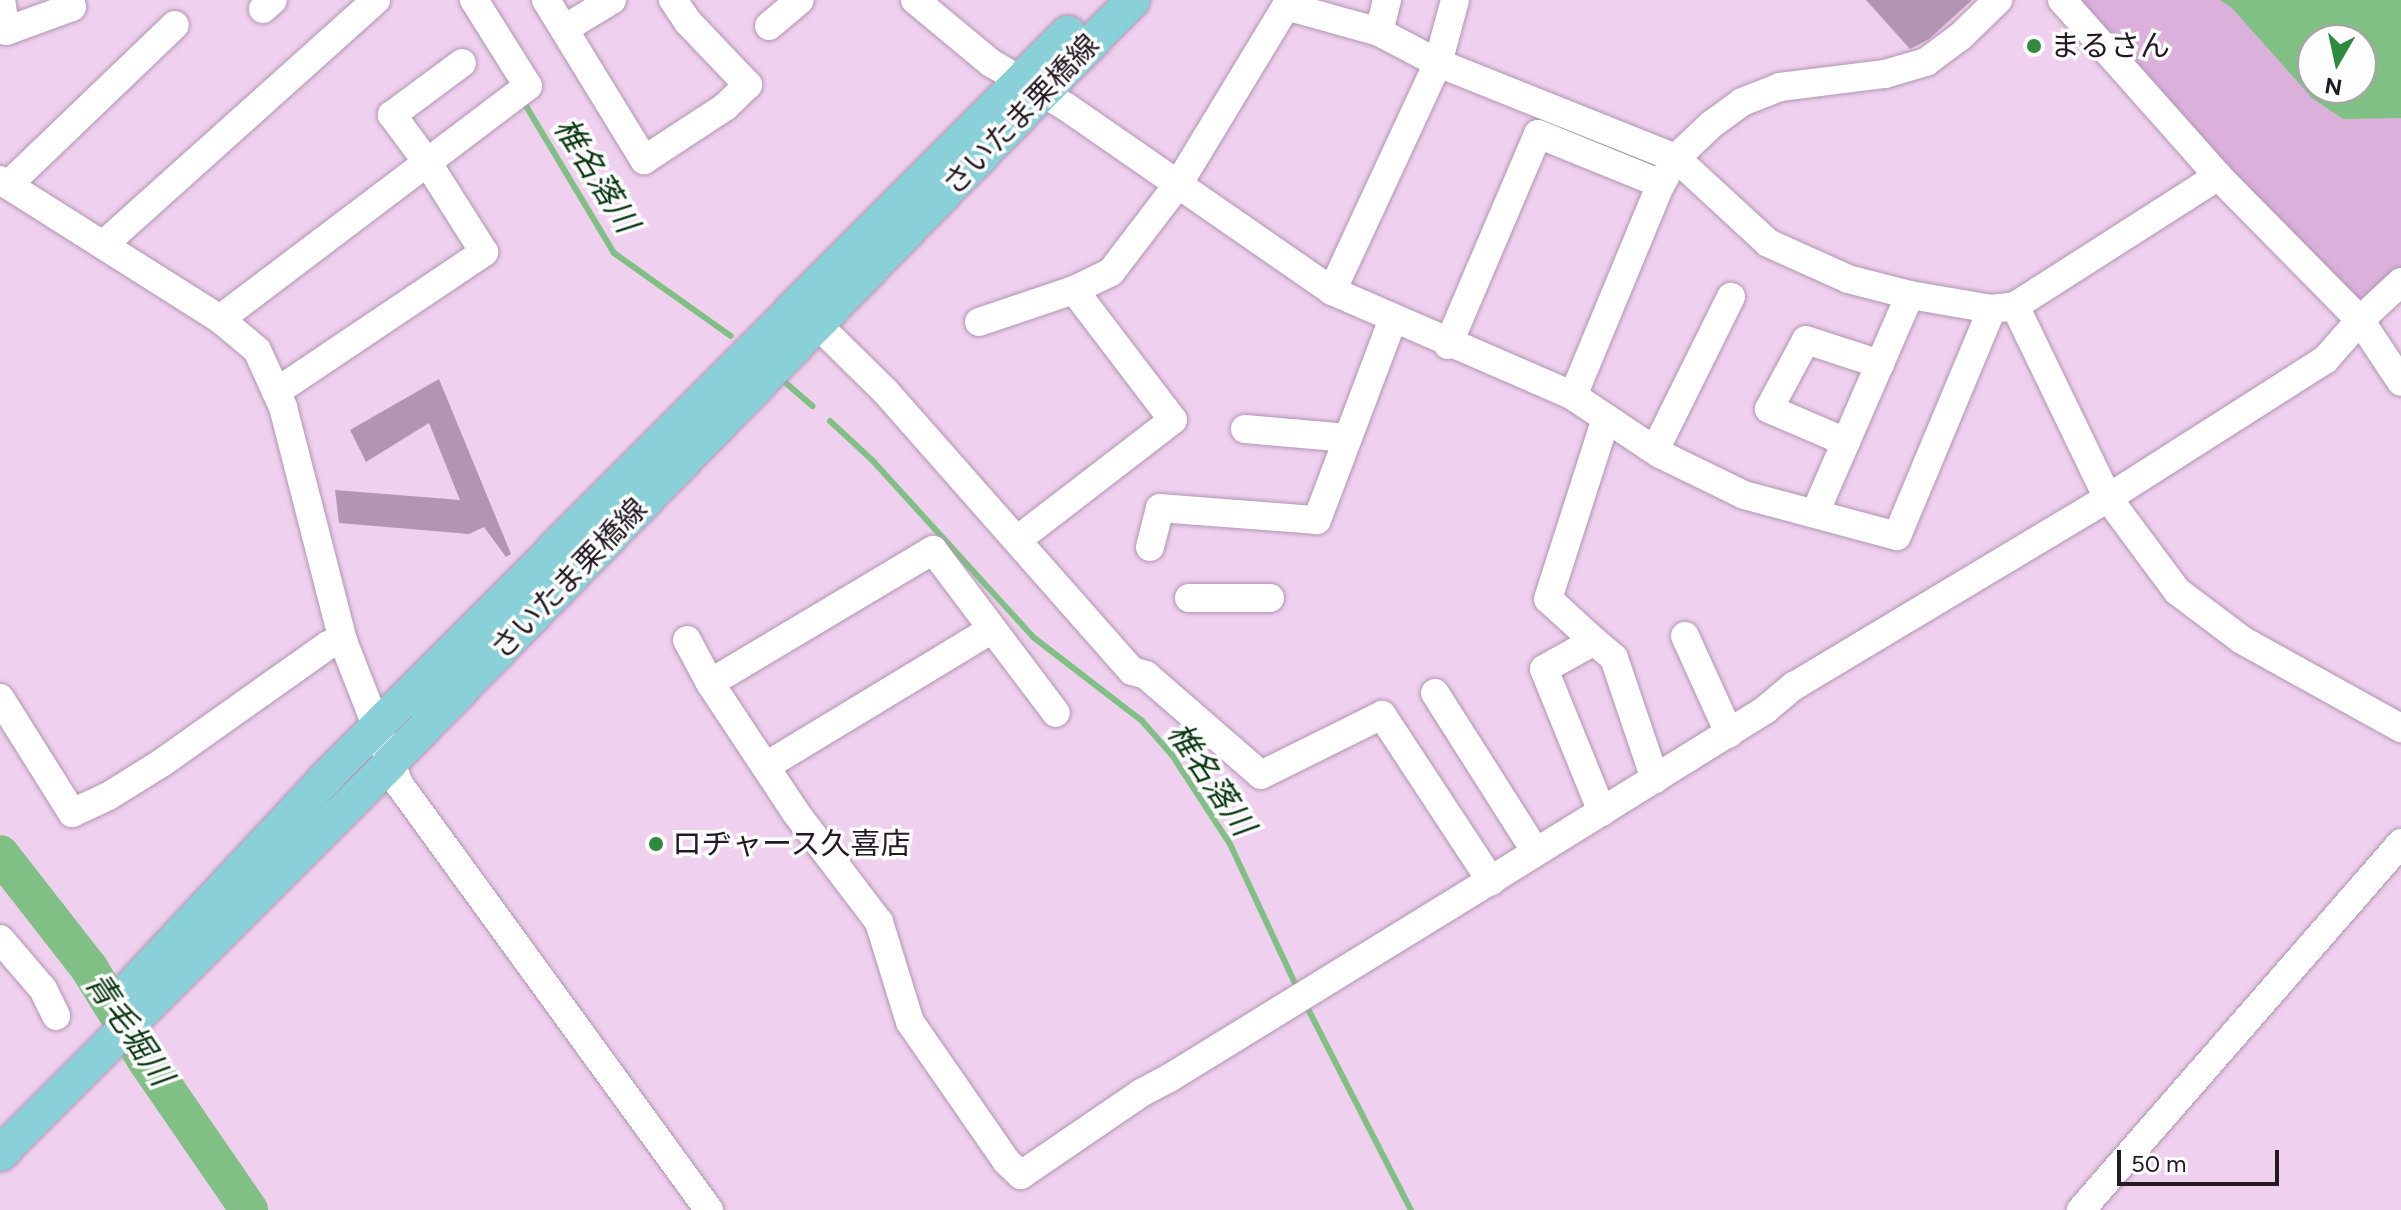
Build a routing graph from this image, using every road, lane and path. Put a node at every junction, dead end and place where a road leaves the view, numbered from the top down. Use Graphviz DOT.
graph roads {
  1 [pos="1,0"];
  2 [pos="70,0"];
  3 [pos="376,0"];
  4 [pos="474,0"];
  5 [pos="546,0"];
  6 [pos="612,0"];
  7 [pos="673,0"];
  8 [pos="800,0"];
  9 [pos="915,0"];
  10 [pos="1101,0"];
  11 [pos="1133,0"];
  12 [pos="1387,0"];
  13 [pos="1455,0"];
  14 [pos="1998,0"];
  15 [pos="2062,0"];
  16 [pos="175,25"];
  17 [pos="769,26"];
  18 [pos="564,29"];
  19 [pos="1379,32"];
  20 [pos="462,63"];
  21 [pos="1438,63"];
  22 [pos="1033,86"];
  23 [pos="1676,158"];
  24 [pos="427,162"];
  25 [pos="2218,176"];
  26 [pos="4,182"];
  27 [pos="1179,183"];
  28 [pos="1661,184"];
  29 [pos="103,245"];
  30 [pos="2401,282"];
  31 [pos="1074,290"];
  32 [pos="1332,291"];
  33 [pos="1910,295"];
  34 [pos="1731,297"];
  35 [pos="2004,307"];
  36 [pos="220,319"];
  37 [pos="1393,319"];
  38 [pos="2360,320"];
  39 [pos="979,322"];
  40 [pos="817,324"];
  41 [pos="1448,345"];
  42 [pos="1880,364"];
  43 [pos="2401,382"];
  44 [pos="276,392"];
  45 [pos="1573,396"];
  46 [pos="1606,418"];
  47 [pos="1245,429"];
  48 [pos="1348,438"];
  49 [pos="1846,442"];
  50 [pos="1655,450"];
  51 [pos="2108,498"];
  52 [pos="1815,513"];
  53 [pos="1017,540"];
  54 [pos="1150,547"];
  55 [pos="1189,598"];
  56 [pos="1270,598"];
  57 [pos="992,629"];
  58 [pos="1685,636"];
  59 [pos="687,640"];
  60 [pos="343,641"];
  61 [pos="1594,641"];
  62 [pos="710,683"];
  63 [pos="1435,693"];
  64 [pos="0,698"];
  65 [pos="1056,713"];
  66 [pos="2401,728"];
  67 [pos="375,729"];
  68 [pos="1729,733"];
  69 [pos="389,764"];
  70 [pos="766,766"];
  71 [pos="1655,779"];
  72 [pos="1602,812"];
  73 [pos="2401,843"];
  74 [pos="1536,852"];
  75 [pos="1491,881"];
  76 [pos="0,939"];
  77 [pos="158,975"];
  78 [pos="76,1037"];
  79 [pos="0,1120"];
  80 [pos="0,1154"];
  81 [pos="709,1210"];
  82 [pos="2081,1210"];
  1 -- 2 [label="street"];
  3 -- 29 [label="street"];
  4 -- 24 [label="street"];
  5 -- 18 [label="street"];
  6 -- 18 [label="street"];
  7 -- 18 [label="street"];
  8 -- 17 [label="street"];
  9 -- 22 [label="street"];
  10 -- 22 [label="main road, さいたま栗橋線"];
  11 -- 22 [label="main road, さいたま栗橋線"];
  12 -- 19 [label="street"];
  13 -- 21 [label="street"];
  14 -- 23 [label="street"];
  15 -- 25 [label="street"];
  16 -- 26 [label="street"];
  19 -- 21 [label="street"];
  19 -- 27 [label="street"];
  20 -- 24 [label="street"];
  21 -- 23 [label="street"];
  21 -- 32 [label="street"];
  22 -- 27 [label="street"];
  22 -- 40 [label="main road, さいたま栗橋線"];
  22 -- 67 [label="main road, さいたま栗橋線"];
  23 -- 28 [label="street"];
  23 -- 33 [label="street"];
  24 -- 36 [label="street"];
  24 -- 44 [label="street"];
  25 -- 35 [label="street"];
  25 -- 38 [label="street"];
  26 -- 29 [label="street"];
  27 -- 31 [label="street"];
  27 -- 32 [label="street"];
  28 -- 41 [label="street"];
  28 -- 45 [label="street"];
  29 -- 36 [label="street"];
  30 -- 38 [label="street"];
  31 -- 39 [label="street"];
  31 -- 53 [label="street"];
  32 -- 37 [label="street"];
  33 -- 35 [label="street"];
  33 -- 42 [label="street"];
  34 -- 50 [label="street"];
  35 -- 51 [label="street"];
  35 -- 52 [label="street"];
  36 -- 44 [label="street"];
  37 -- 41 [label="street"];
  37 -- 48 [label="street"];
  38 -- 43 [label="street"];
  38 -- 51 [label="street"];
  40 -- 53 [label="street"];
  40 -- 69 [label="main road, さいたま栗橋線"];
  41 -- 45 [label="street"];
  42 -- 49 [label="street"];
  42 -- 49 [label="street"];
  44 -- 60 [label="street"];
  45 -- 46 [label="street"];
  46 -- 50 [label="street"];
  46 -- 61 [label="street"];
  47 -- 48 [label="street"];
  48 -- 54 [label="street"];
  49 -- 52 [label="street"];
  50 -- 52 [label="street"];
  51 -- 66 [label="street"];
  51 -- 68 [label="street"];
  53 -- 75 [label="street"];
  55 -- 56 [label="street"];
  57 -- 62 [label="street"];
  57 -- 65 [label="street"];
  57 -- 70 [label="street"];
  58 -- 68 [label="street"];
  59 -- 62 [label="street"];
  60 -- 64 [label="street"];
  60 -- 67 [label="street"];
  61 -- 71 [label="street"];
  61 -- 72 [label="street"];
  62 -- 70 [label="street"];
  63 -- 74 [label="street"];
  67 -- 69 [label="street"];
  67 -- 77 [label="main road, さいたま栗橋線"];
  68 -- 71 [label="street"];
  69 -- 77 [label="main road, さいたま栗橋線"];
  69 -- 81 [label="street"];
  70 -- 75 [label="street"];
  71 -- 72 [label="street"];
  72 -- 74 [label="street"];
  73 -- 82 [label="street"];
  74 -- 75 [label="street"];
  76 -- 78 [label="street"];
  77 -- 78 [label="main road, さいたま栗橋線"];
  78 -- 79 [label="main road, さいたま栗橋線"];
  78 -- 80 [label="main road, さいたま栗橋線"];
}
